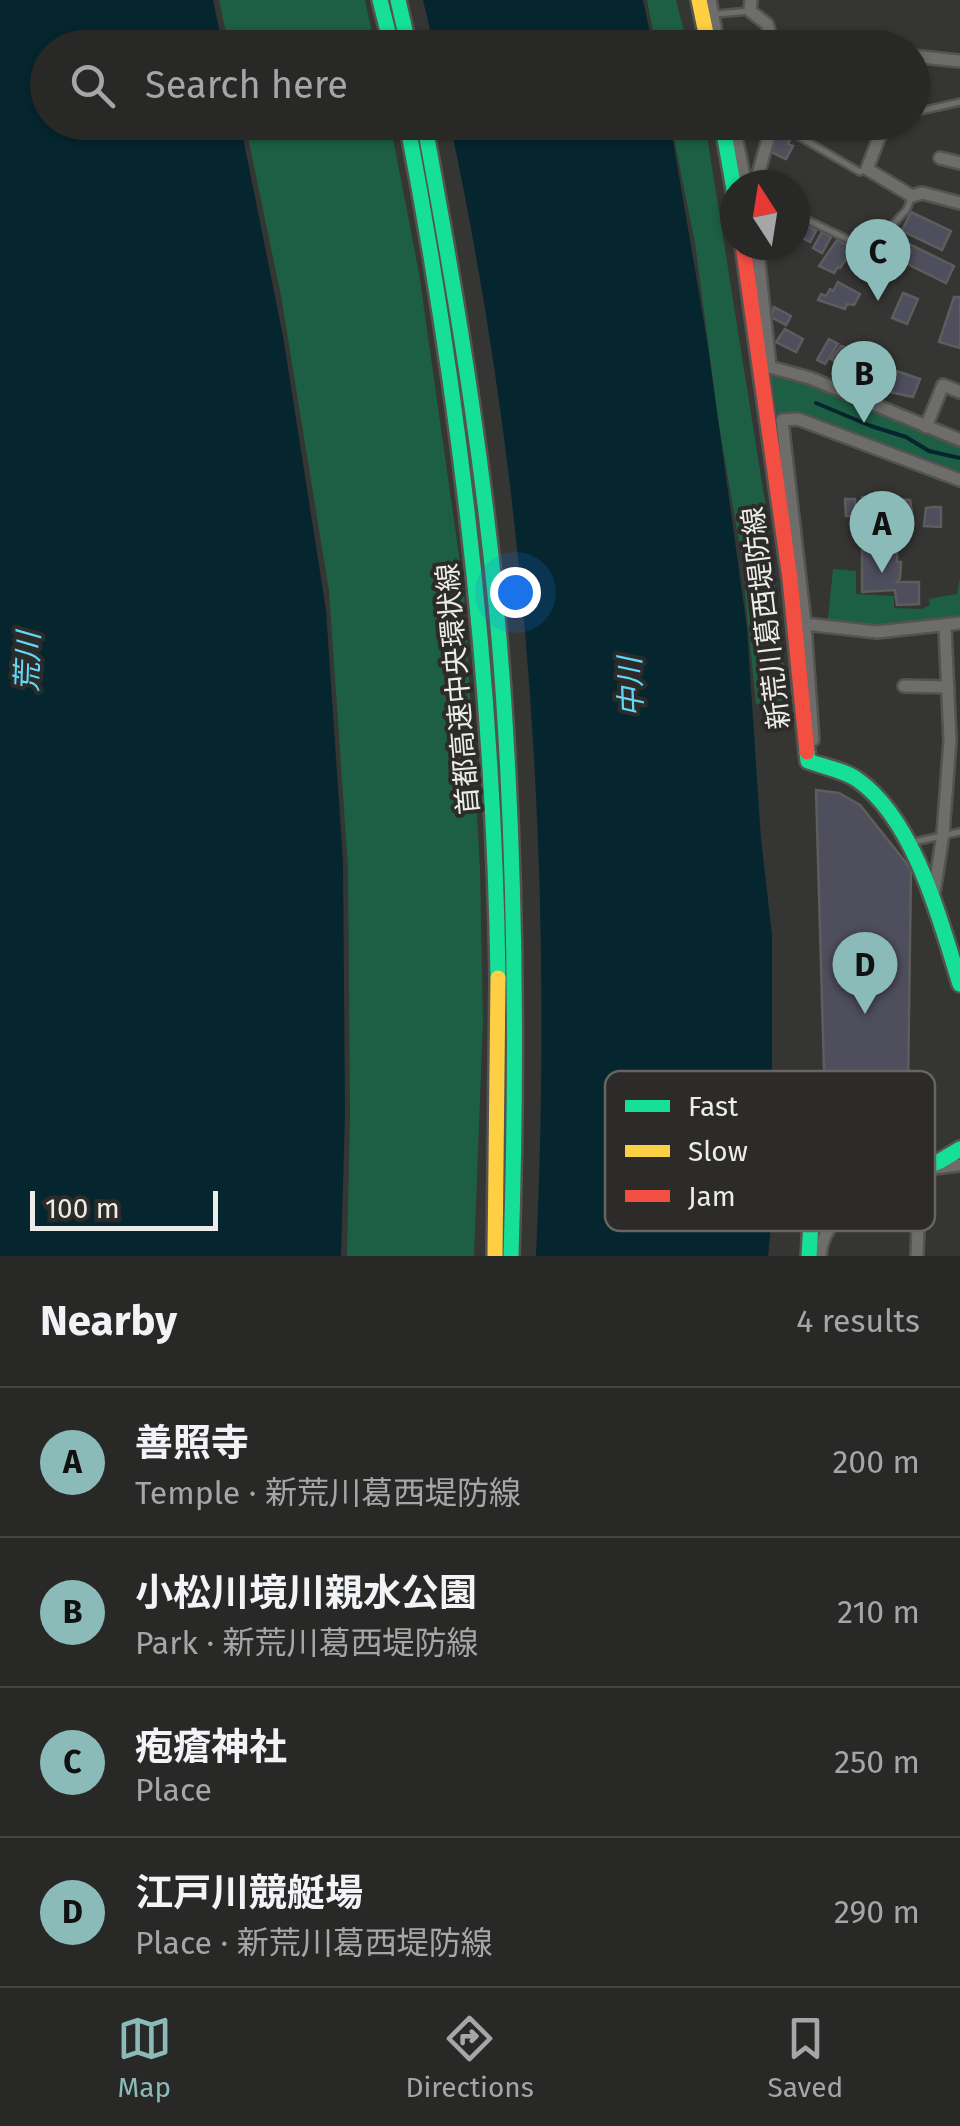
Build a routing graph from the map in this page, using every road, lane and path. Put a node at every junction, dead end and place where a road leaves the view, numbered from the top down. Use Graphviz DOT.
graph roads {
  1 [pos="380,0"];
  2 [pos="398,0"];
  3 [pos="699,0"];
  4 [pos="710,0"];
  5 [pos="751,5"];
  6 [pos="713,14"];
  7 [pos="388,30"];
  8 [pos="405,30"];
  9 [pos="705,30"];
  10 [pos="716,30"];
  11 [pos="770,30"];
  12 [pos="930,58"];
  13 [pos="960,61"];
  14 [pos="960,102"];
  15 [pos="930,109"];
  16 [pos="410,140"];
  17 [pos="427,140"];
  18 [pos="725,140"];
  19 [pos="737,140"];
  20 [pos="767,140"];
  21 [pos="805,140"];
  22 [pos="878,140"];
  23 [pos="940,158"];
  24 [pos="960,162"];
  25 [pos="868,169"];
  26 [pos="731,170"];
  27 [pos="743,170"];
  28 [pos="759,170"];
  29 [pos="912,196"];
  30 [pos="960,203"];
  31 [pos="810,221"];
  32 [pos="746,260"];
  33 [pos="758,260"];
  34 [pos="766,366"];
  35 [pos="960,392"];
  36 [pos="926,427"];
  37 [pos="960,440"];
  38 [pos="960,480"];
  39 [pos="792,554"];
  40 [pos="960,623"];
  41 [pos="805,624"];
  42 [pos="945,626"];
  43 [pos="904,686"];
  44 [pos="948,686"];
  45 [pos="815,764"];
  46 [pos="960,832"];
  47 [pos="943,834"];
  48 [pos="907,844"];
  49 [pos="933,899"];
  50 [pos="960,984"];
  51 [pos="960,1149"];
  52 [pos="935,1162"];
  53 [pos="960,1165"];
  54 [pos="935,1168"];
  55 [pos="811,1231"];
  56 [pos="826,1231"];
  57 [pos="918,1231"];
  58 [pos="495,1256"];
  59 [pos="510,1256"];
  60 [pos="809,1256"];
  61 [pos="820,1256"];
  62 [pos="917,1256"];
  1 -- 7 [label="main road"];
  2 -- 8 [label="main road"];
  3 -- 9 [label="main road"];
  4 -- 6 [label="street"];
  5 -- 6 [label="lane"];
  5 -- 11 [label="street"];
  6 -- 10 [label="street"];
  12 -- 13 [label="street"];
  14 -- 15 [label="lane"];
  16 -- 58 [label="main road, 首都高速中央環状線"];
  17 -- 59 [label="main road, 首都高速中央環状線"];
  18 -- 26 [label="main road"];
  19 -- 27 [label="street"];
  20 -- 28 [label="street"];
  21 -- 25 [label="lane"];
  22 -- 25 [label="street"];
  23 -- 24 [label="street"];
  25 -- 29 [label="street"];
  29 -- 30 [label="street"];
  29 -- 31 [label="lane"];
  32 -- 34 [label="main road, 新荒川葛西堤防線"];
  33 -- 34 [label="street"];
  34 -- 36 [label="street"];
  34 -- 39 [label="main road, 新荒川葛西堤防線"];
  35 -- 36 [label="street"];
  36 -- 37 [label="street"];
  38 -- 39 [label="street"];
  39 -- 41 [label="street"];
  39 -- 45 [label="main road, 新荒川葛西堤防線"];
  40 -- 42 [label="street"];
  41 -- 42 [label="street"];
  41 -- 45 [label="street"];
  42 -- 44 [label="street"];
  43 -- 44 [label="street"];
  44 -- 47 [label="street"];
  45 -- 48 [label="main road"];
  46 -- 47 [label="lane"];
  47 -- 48 [label="lane"];
  47 -- 49 [label="street"];
  48 -- 49 [label="main road"];
  49 -- 50 [label="main road"];
  51 -- 52 [label="main road"];
  53 -- 54 [label="street"];
  55 -- 60 [label="main road"];
  56 -- 61 [label="street"];
  57 -- 62 [label="street"];
}
